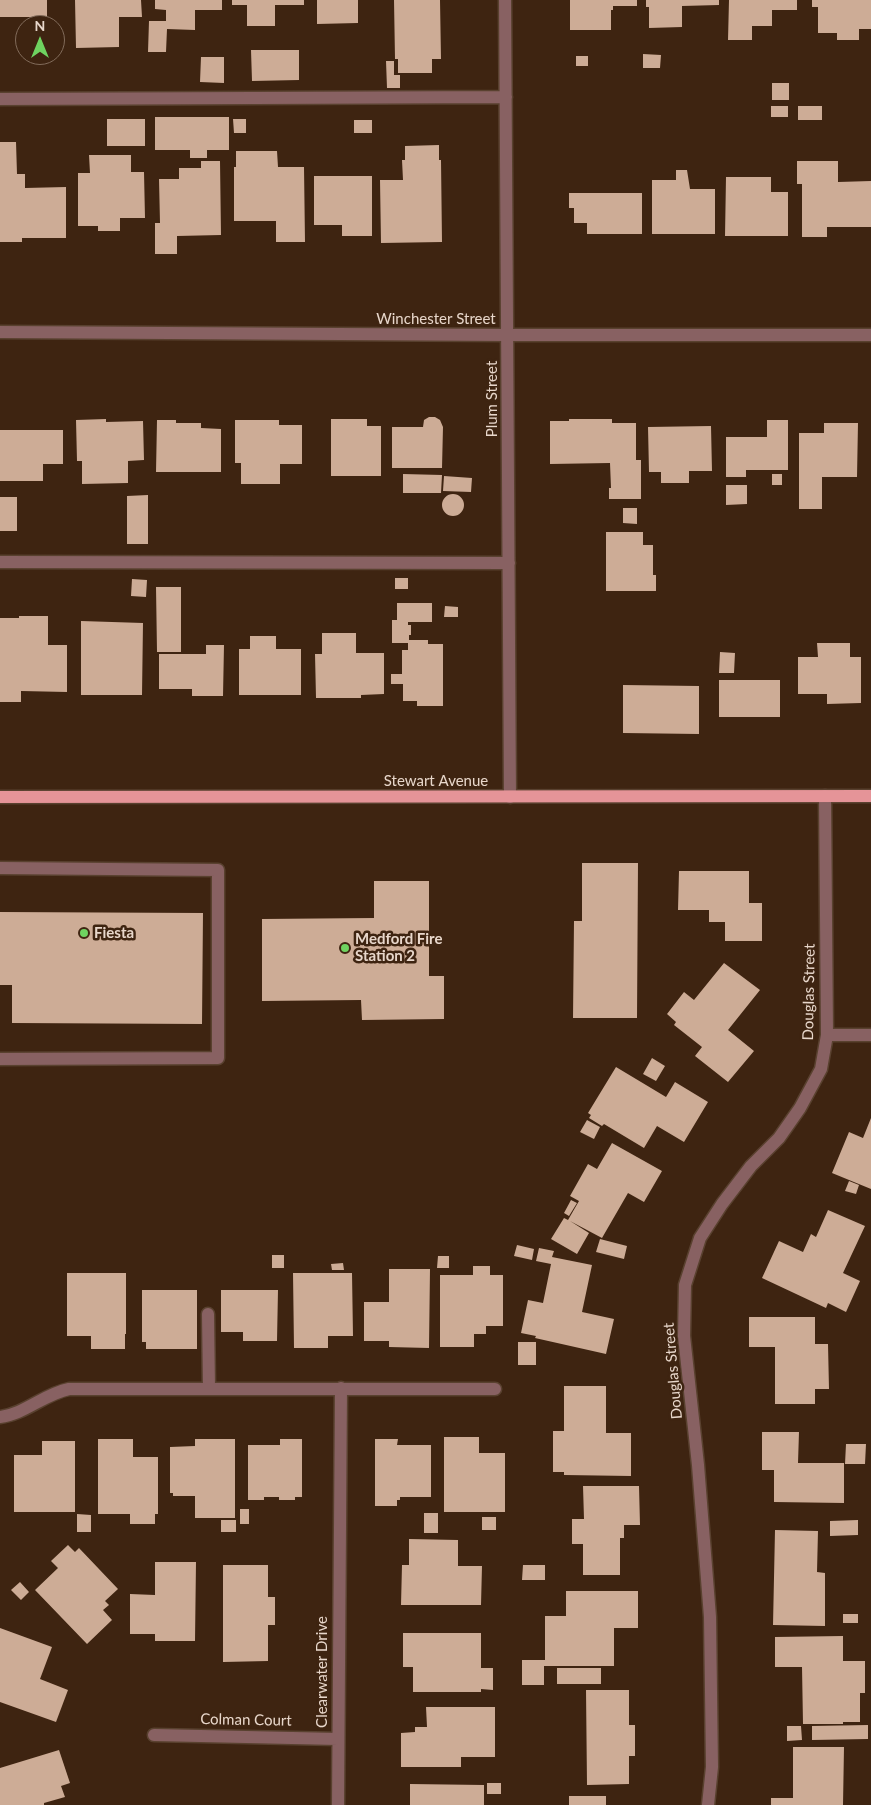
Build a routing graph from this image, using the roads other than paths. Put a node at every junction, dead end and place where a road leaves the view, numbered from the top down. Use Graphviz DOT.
graph roads {
  1 [pos="504,0"];
  2 [pos="506,96"];
  3 [pos="0,99"];
  4 [pos="0,332"];
  5 [pos="507,336"];
  6 [pos="871,336"];
  7 [pos="0,562"];
  8 [pos="509,563"];
  9 [pos="825,796"];
  10 [pos="871,796"];
  11 [pos="0,797"];
  12 [pos="510,797"];
  13 [pos="0,868"];
  14 [pos="826,1034"];
  15 [pos="871,1035"];
  16 [pos="0,1059"];
  17 [pos="208,1314"];
  18 [pos="209,1388"];
  19 [pos="341,1388"];
  20 [pos="495,1389"];
  21 [pos="0,1417"];
  22 [pos="154,1735"];
  23 [pos="338,1739"];
  24 [pos="338,1805"];
  25 [pos="708,1805"];
  1 -- 2 [label="street, Plum Street"];
  2 -- 3 [label="street"];
  2 -- 5 [label="street, Plum Street"];
  4 -- 5 [label="street, Winchester Street"];
  5 -- 6 [label="street, Winchester Street"];
  5 -- 8 [label="street, Plum Street"];
  7 -- 8 [label="street"];
  8 -- 12 [label="street, Plum Street"];
  9 -- 10 [label="main road, Stewart Avenue"];
  9 -- 12 [label="main road, Stewart Avenue"];
  9 -- 14 [label="street, Douglas Street"];
  11 -- 12 [label="main road, Stewart Avenue"];
  13 -- 16 [label="street"];
  14 -- 15 [label="street"];
  14 -- 25 [label="street, Douglas Street"];
  17 -- 18 [label="street"];
  18 -- 19 [label="street"];
  18 -- 21 [label="street"];
  19 -- 20 [label="street"];
  19 -- 23 [label="street, Clearwater Drive"];
  22 -- 23 [label="street, Colman Court"];
  23 -- 24 [label="street, Clearwater Drive"];
}
